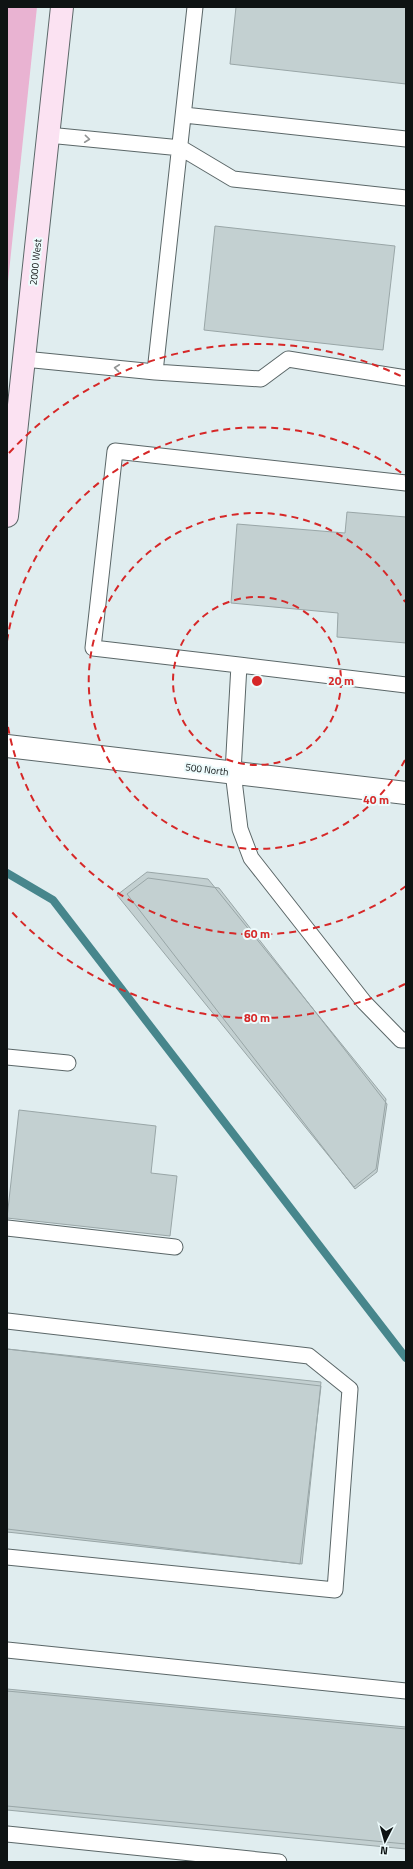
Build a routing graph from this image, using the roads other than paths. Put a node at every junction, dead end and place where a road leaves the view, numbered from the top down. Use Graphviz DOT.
graph roads {
  1 [pos="62,7"];
  2 [pos="195,7"];
  3 [pos="184,114"];
  4 [pos="48,135"];
  5 [pos="406,139"];
  6 [pos="181,148"];
  7 [pos="406,198"];
  8 [pos="24,358"];
  9 [pos="155,372"];
  10 [pos="406,378"];
  11 [pos="406,483"];
  12 [pos="7,516"];
  13 [pos="239,666"];
  14 [pos="406,685"];
  15 [pos="7,746"];
  16 [pos="233,772"];
  17 [pos="406,793"];
  18 [pos="406,1040"];
  19 [pos="7,1057"];
  20 [pos="68,1063"];
  21 [pos="7,1228"];
  22 [pos="175,1247"];
  23 [pos="7,1321"];
  24 [pos="7,1557"];
  25 [pos="7,1650"];
  26 [pos="406,1691"];
  27 [pos="7,1834"];
  28 [pos="279,1862"];
  1 -- 4 [label="street, 2000 West"];
  2 -- 3 [label="lane"];
  3 -- 5 [label="lane"];
  3 -- 6 [label="lane"];
  4 -- 6 [label="lane, one-way"];
  4 -- 8 [label="street, 2000 West"];
  6 -- 7 [label="lane"];
  6 -- 9 [label="lane"];
  9 -- 8 [label="lane, one-way"];
  8 -- 12 [label="street, 2000 West"];
  9 -- 10 [label="lane"];
  11 -- 13 [label="lane"];
  13 -- 14 [label="lane"];
  13 -- 16 [label="lane"];
  15 -- 16 [label="street, 500 North"];
  16 -- 17 [label="street, 500 North"];
  16 -- 18 [label="lane"];
  19 -- 20 [label="lane"];
  21 -- 22 [label="lane"];
  23 -- 24 [label="lane"];
  25 -- 26 [label="lane"];
  27 -- 28 [label="lane"];
}
